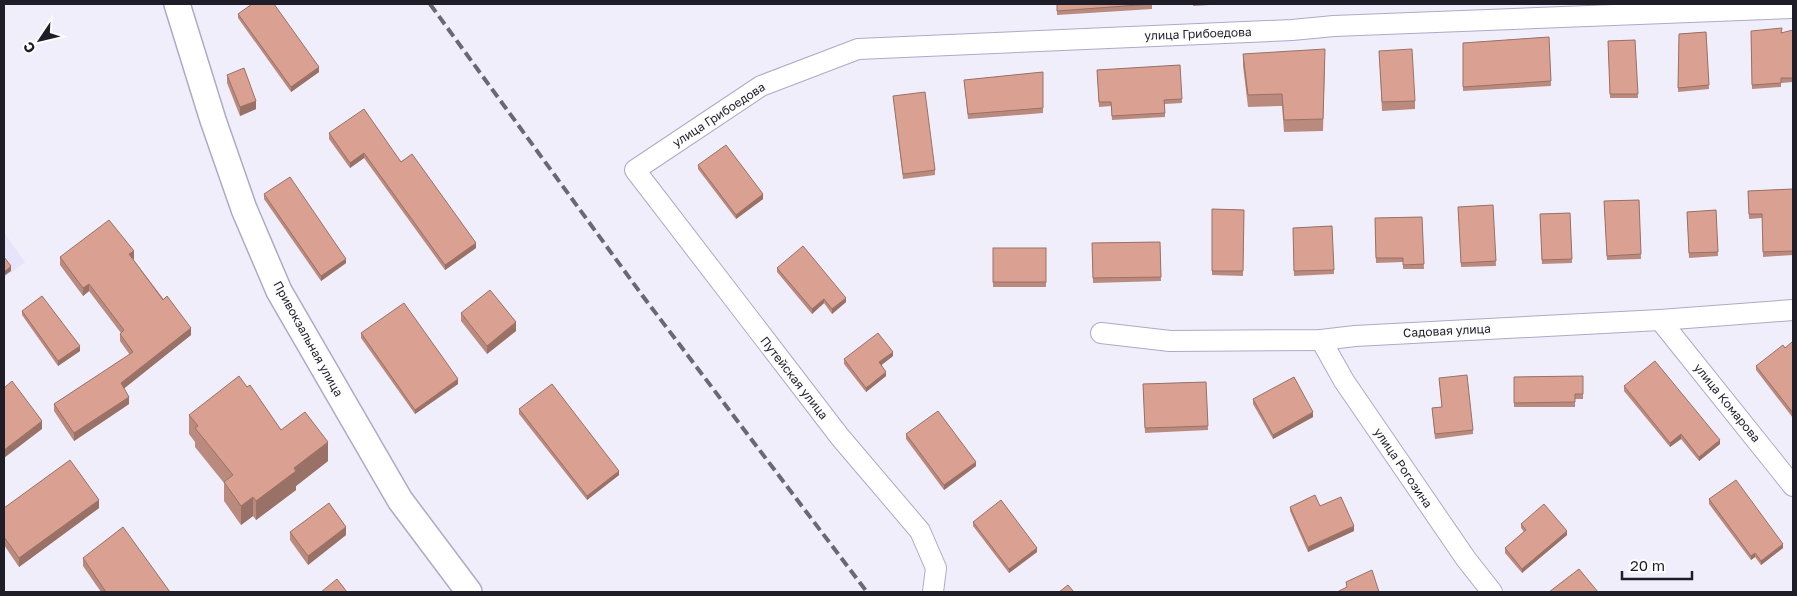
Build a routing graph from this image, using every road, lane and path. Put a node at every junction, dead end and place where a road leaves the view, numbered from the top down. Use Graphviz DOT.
graph roads {
  1 [pos="177,4"];
  2 [pos="1793,8"];
  3 [pos="635,170"];
  4 [pos="1793,310"];
  5 [pos="1660,320"];
  6 [pos="1101,333"];
  7 [pos="1320,340"];
  8 [pos="1793,486"];
  9 [pos="469,592"];
  10 [pos="933,592"];
  11 [pos="1492,592"];
  1 -- 9 [label="street, Привокзальная улица"];
  2 -- 3 [label="street, улица Грибоедова"];
  3 -- 10 [label="street, Путейская улица"];
  4 -- 5 [label="street, Садовая улица"];
  5 -- 7 [label="street, Садовая улица"];
  5 -- 8 [label="street, улица Комарова"];
  6 -- 7 [label="street, Садовая улица"];
  7 -- 11 [label="street, улица Рогозина"];
}
